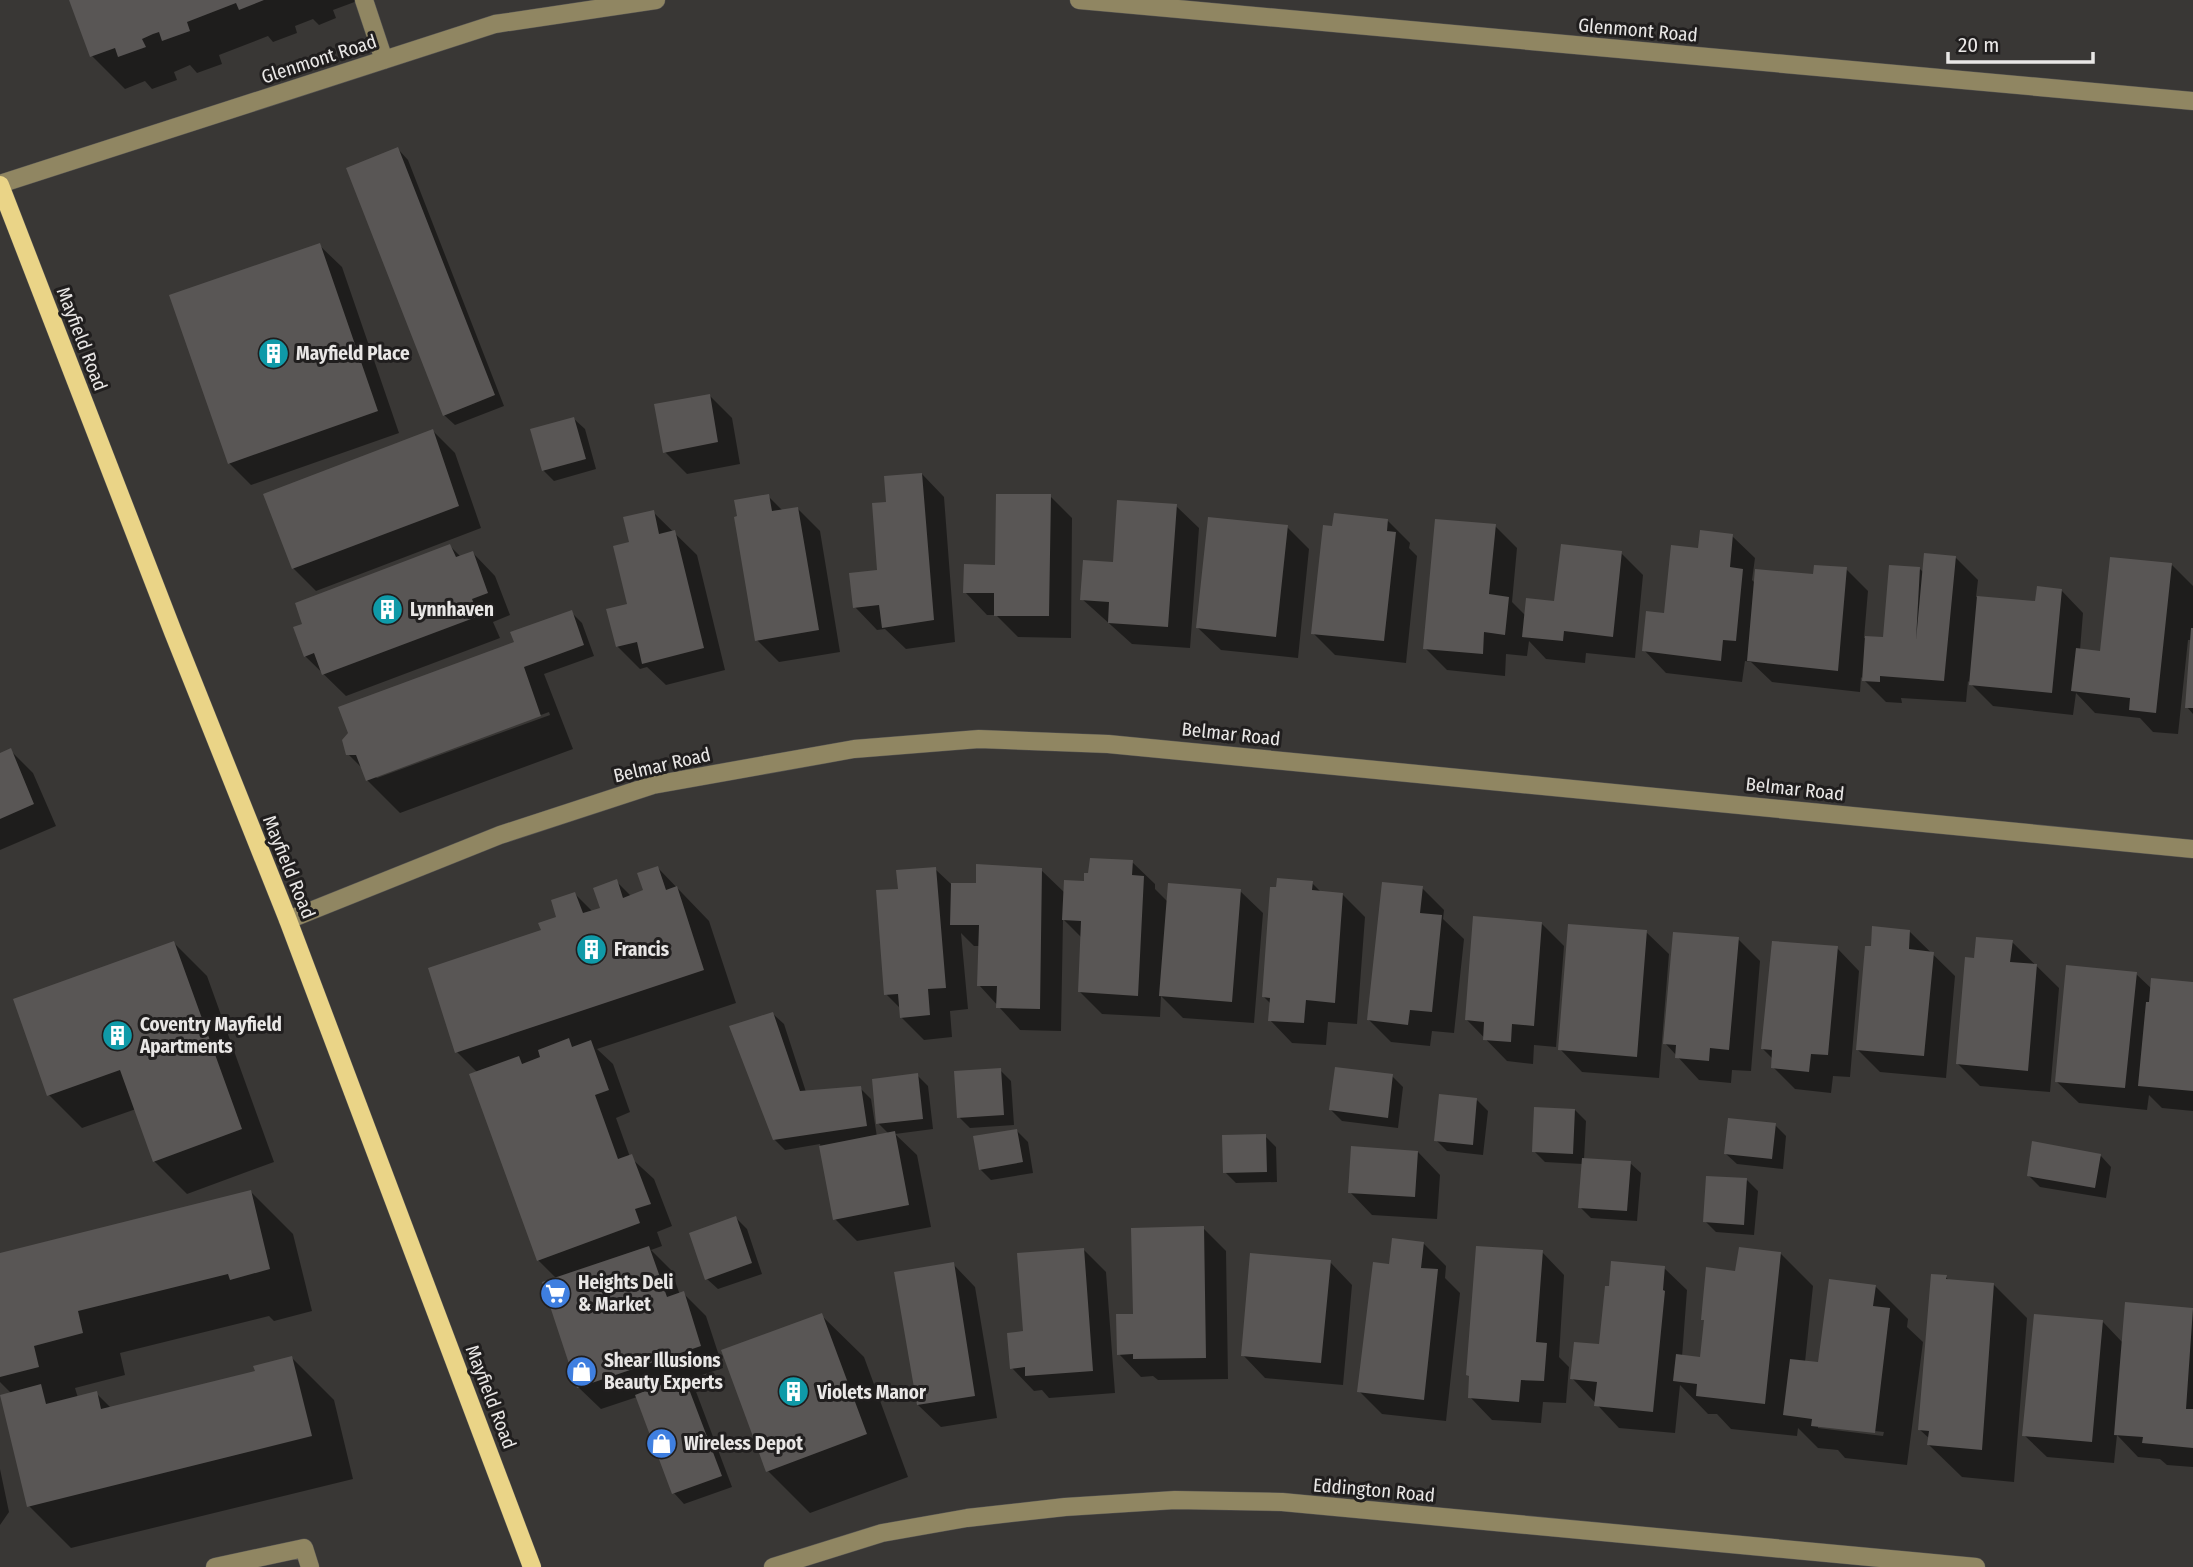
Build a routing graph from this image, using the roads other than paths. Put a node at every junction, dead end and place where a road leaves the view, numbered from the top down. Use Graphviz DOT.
graph roads {
  1 [pos="364,0"];
  2 [pos="656,0"];
  3 [pos="1079,0"];
  4 [pos="384,60"];
  5 [pos="2193,101"];
  6 [pos="0,185"];
  7 [pos="2193,849"];
  8 [pos="288,920"];
  9 [pos="215,1567"];
  10 [pos="310,1567"];
  11 [pos="533,1567"];
  12 [pos="773,1567"];
  13 [pos="1976,1567"];
  1 -- 4 [label="street"];
  2 -- 4 [label="street, Glenmont Road"];
  3 -- 5 [label="street, Glenmont Road"];
  4 -- 6 [label="street, Glenmont Road"];
  6 -- 8 [label="main road, Mayfield Road"];
  7 -- 8 [label="street, Belmar Road"];
  8 -- 11 [label="main road, Mayfield Road"];
  9 -- 10 [label="street"];
  12 -- 13 [label="street, Eddington Road"];
}
